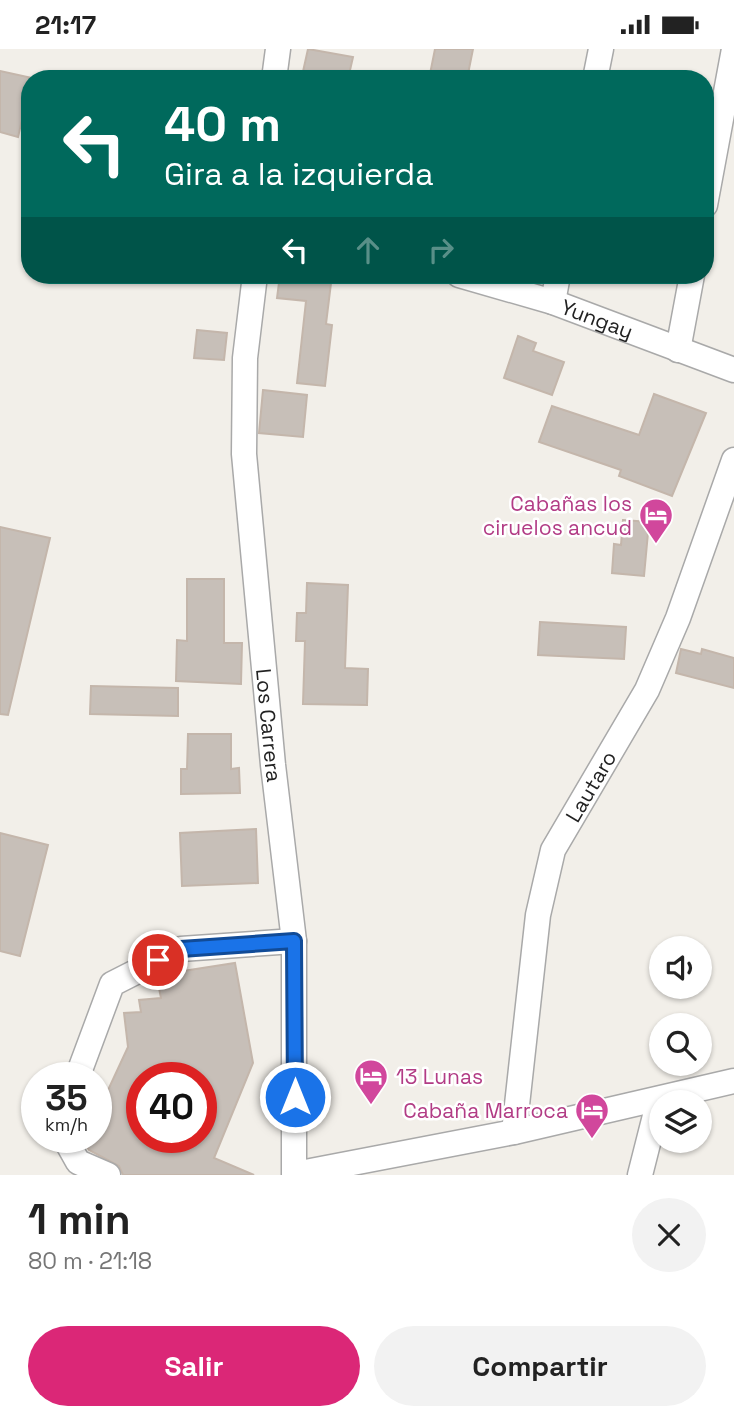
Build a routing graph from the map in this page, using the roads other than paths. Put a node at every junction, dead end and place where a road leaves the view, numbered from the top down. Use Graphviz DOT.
graph roads {
  1 [pos="278,49"];
  2 [pos="601,49"];
  3 [pos="734,49"];
  4 [pos="275,70"];
  5 [pos="598,70"];
  6 [pos="714,157"];
  7 [pos="254,284"];
  8 [pos="490,284"];
  9 [pos="556,284"];
  10 [pos="690,284"];
  11 [pos="553,302"];
  12 [pos="678,349"];
  13 [pos="734,370"];
  14 [pos="734,460"];
  15 [pos="294,941"];
  16 [pos="83,1062"];
  17 [pos="734,1081"];
  18 [pos="698,1090"];
  19 [pos="649,1102"];
  20 [pos="514,1132"];
  21 [pos="649,1139"];
  22 [pos="71,1153"];
  23 [pos="108,1175"];
  24 [pos="295,1175"];
  25 [pos="640,1175"];
  1 -- 4 [label="street"];
  2 -- 5 [label="street"];
  3 -- 6 [label="street"];
  7 -- 15 [label="street, Los Carrera"];
  8 -- 11 [label="street, Yungay"];
  9 -- 11 [label="street"];
  10 -- 12 [label="street"];
  11 -- 12 [label="street, Yungay"];
  12 -- 13 [label="street, Yungay"];
  14 -- 20 [label="street, Lautaro"];
  15 -- 16 [label="street"];
  15 -- 24 [label="street, Los Carrera"];
  17 -- 18 [label="street"];
  19 -- 20 [label="street"];
  20 -- 24 [label="street"];
  21 -- 25 [label="street"];
  22 -- 23 [label="street"];
}
